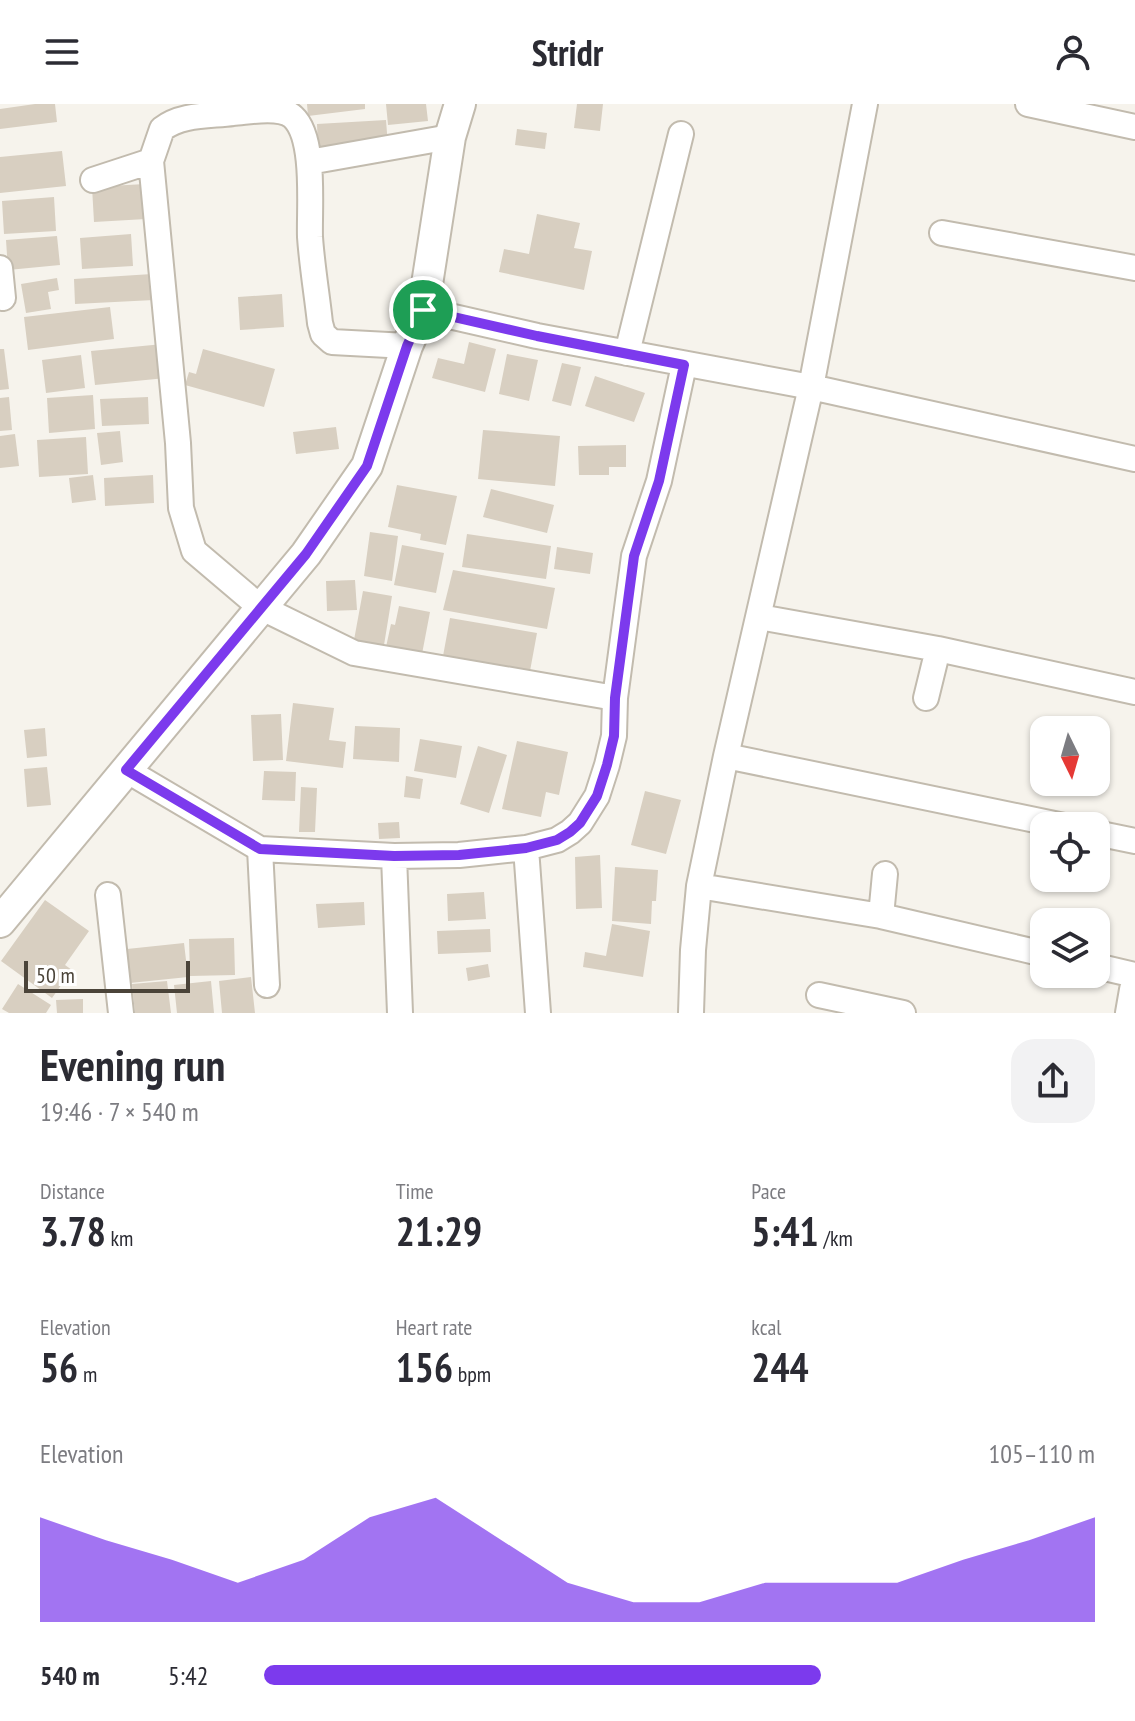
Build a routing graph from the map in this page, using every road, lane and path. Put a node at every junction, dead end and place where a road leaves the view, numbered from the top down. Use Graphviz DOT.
graph roads {
  1 [pos="460,104"];
  2 [pos="865,104"];
  3 [pos="1028,104"];
  4 [pos="1135,127"];
  5 [pos="681,134"];
  6 [pos="450,137"];
  7 [pos="151,161"];
  8 [pos="309,162"];
  9 [pos="93,180"];
  10 [pos="942,233"];
  11 [pos="0,268"];
  12 [pos="1135,268"];
  13 [pos="3,298"];
  14 [pos="423,310"];
  15 [pos="407,346"];
  16 [pos="627,353"];
  17 [pos="684,365"];
  18 [pos="811,387"];
  19 [pos="1135,459"];
  20 [pos="260,607"];
  21 [pos="759,617"];
  22 [pos="938,649"];
  23 [pos="1135,692"];
  24 [pos="615,698"];
  25 [pos="926,698"];
  26 [pos="726,756"];
  27 [pos="126,770"];
  28 [pos="1030,819"];
  29 [pos="1110,836"];
  30 [pos="1135,841"];
  31 [pos="526,848"];
  32 [pos="260,849"];
  33 [pos="394,856"];
  34 [pos="885,874"];
  35 [pos="699,886"];
  36 [pos="108,895"];
  37 [pos="881,916"];
  38 [pos="0,922"];
  39 [pos="1030,951"];
  40 [pos="1110,969"];
  41 [pos="1135,975"];
  42 [pos="267,985"];
  43 [pos="1135,990"];
  44 [pos="819,995"];
  45 [pos="121,1013"];
  46 [pos="400,1013"];
  47 [pos="538,1013"];
  48 [pos="691,1013"];
  49 [pos="903,1013"];
  50 [pos="1131,1013"];
  1 -- 6 [label="street"];
  2 -- 18 [label="street"];
  3 -- 4 [label="street"];
  5 -- 16 [label="street"];
  6 -- 8 [label="street"];
  6 -- 14 [label="street"];
  7 -- 8 [label="street"];
  7 -- 9 [label="street"];
  7 -- 20 [label="street"];
  8 -- 15 [label="street"];
  10 -- 12 [label="street"];
  11 -- 13 [label="street"];
  14 -- 15 [label="street"];
  14 -- 16 [label="street"];
  15 -- 20 [label="street"];
  16 -- 17 [label="street"];
  17 -- 18 [label="street"];
  17 -- 24 [label="street"];
  18 -- 19 [label="street"];
  18 -- 21 [label="street"];
  20 -- 24 [label="street"];
  20 -- 27 [label="street"];
  21 -- 22 [label="street"];
  21 -- 26 [label="street"];
  22 -- 23 [label="street"];
  22 -- 25 [label="street"];
  24 -- 31 [label="street"];
  26 -- 28 [label="street"];
  26 -- 35 [label="street"];
  27 -- 32 [label="street"];
  27 -- 38 [label="street"];
  29 -- 30 [label="street"];
  31 -- 33 [label="street"];
  31 -- 47 [label="street"];
  32 -- 33 [label="street"];
  32 -- 42 [label="street"];
  33 -- 46 [label="street"];
  34 -- 37 [label="street"];
  35 -- 37 [label="street"];
  35 -- 48 [label="street"];
  36 -- 45 [label="street"];
  37 -- 39 [label="street"];
  40 -- 41 [label="street"];
  43 -- 50 [label="street"];
  44 -- 49 [label="street"];
}
